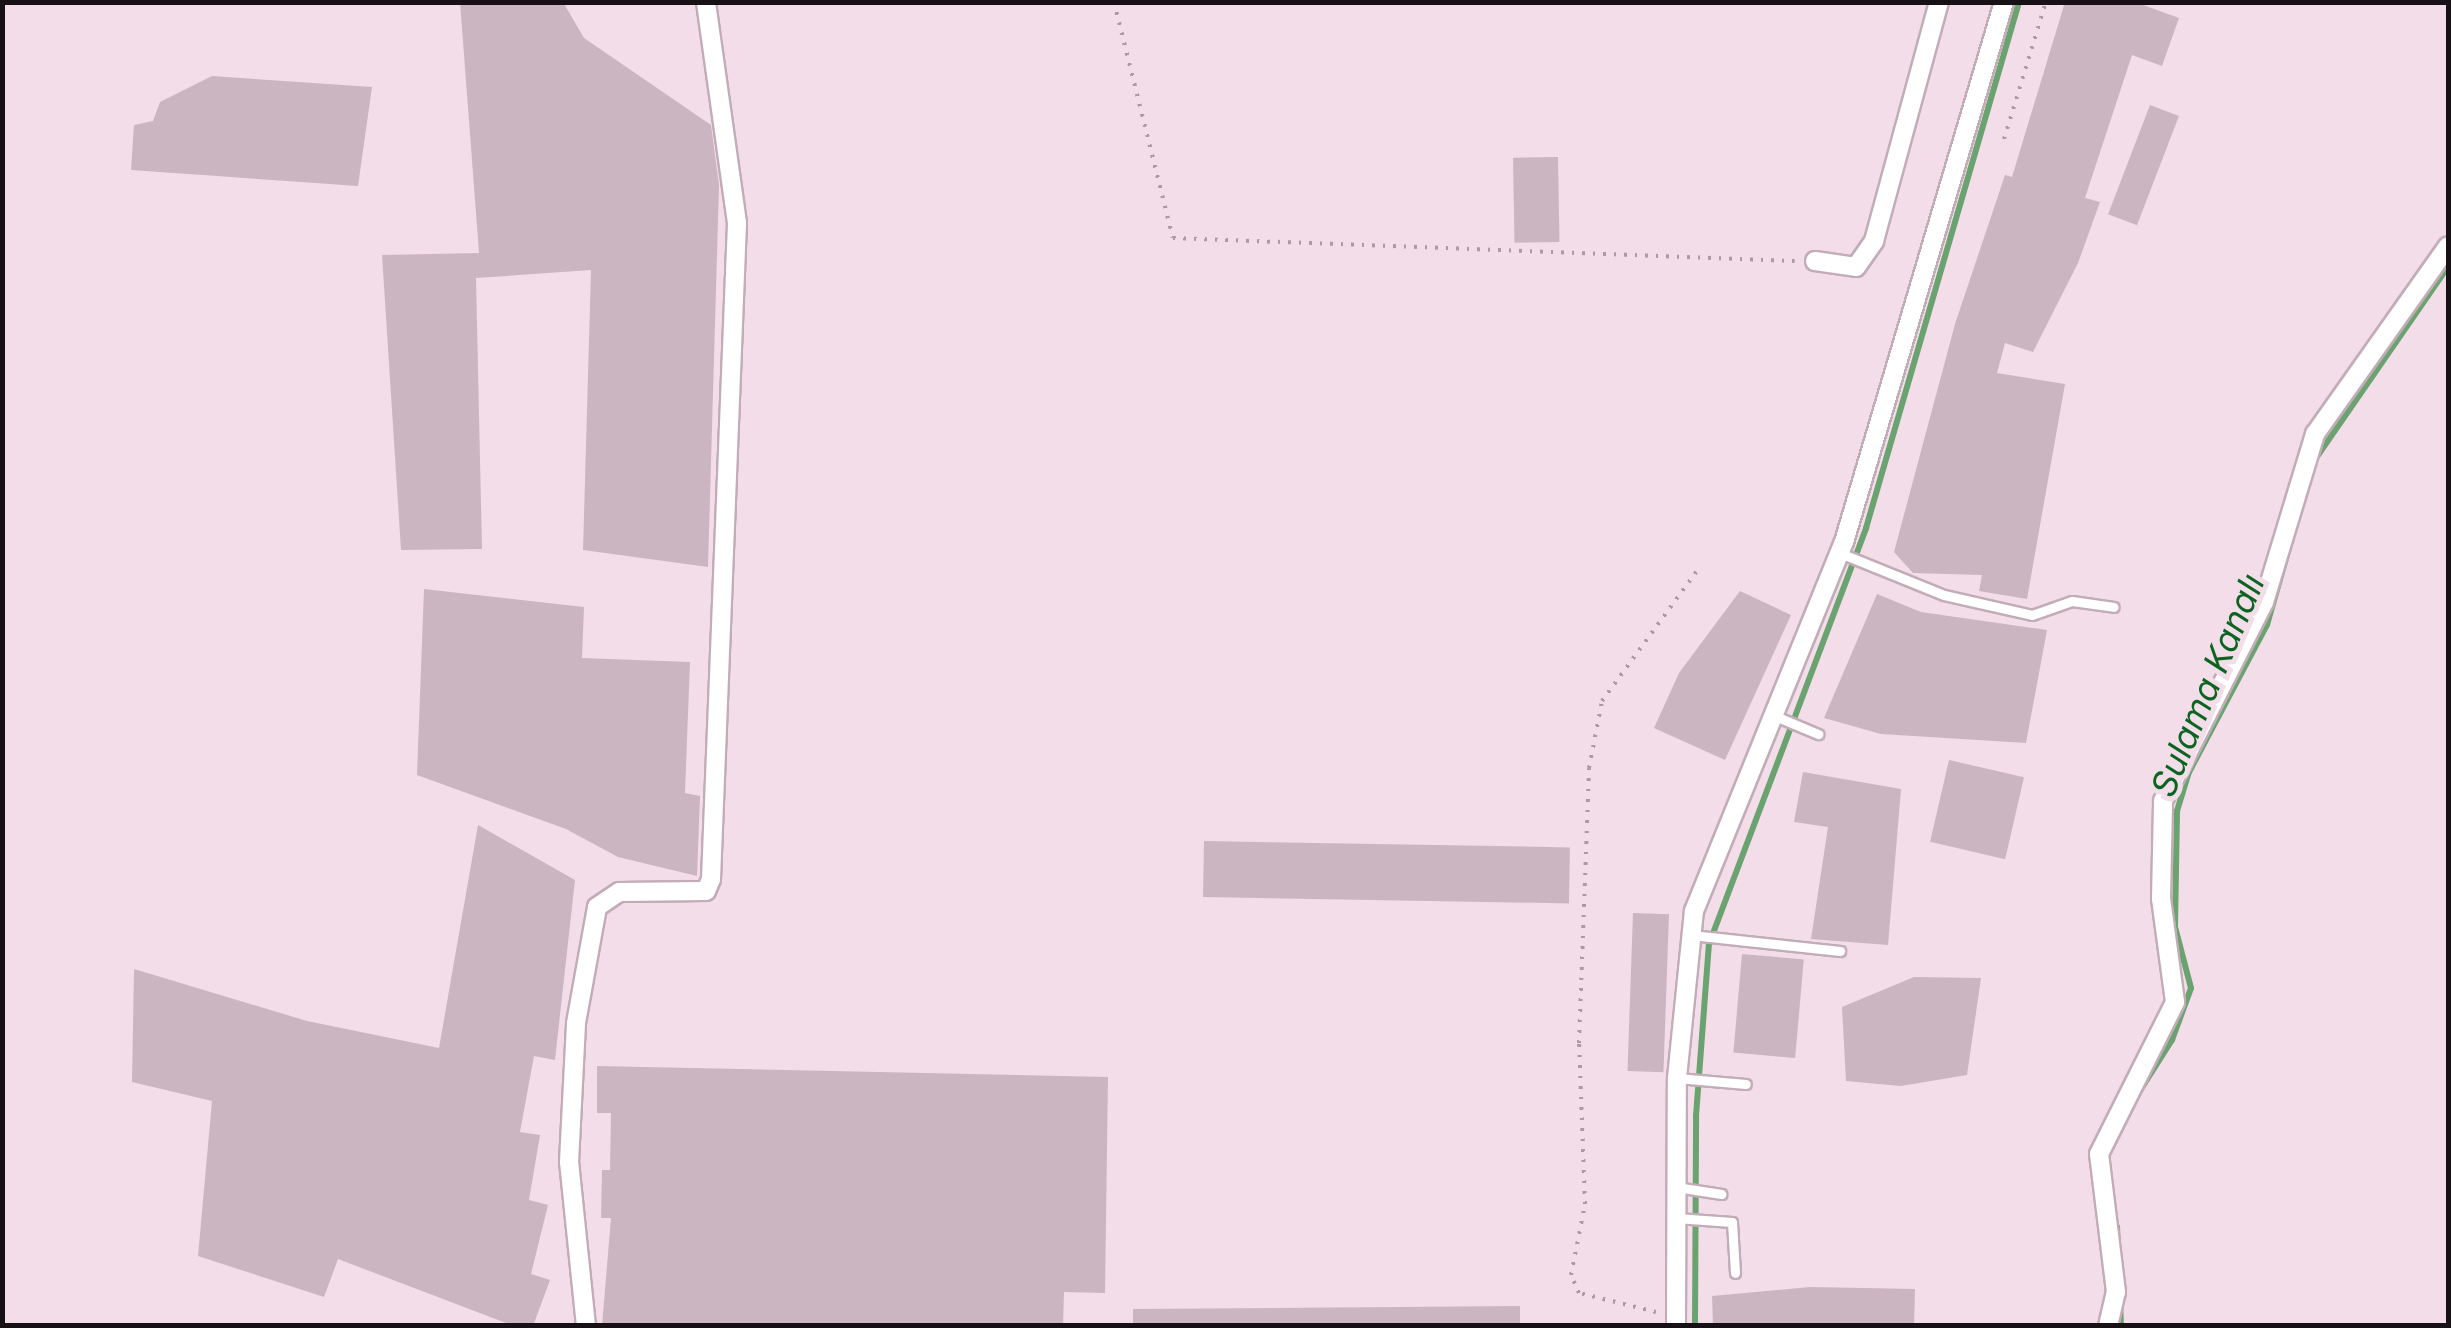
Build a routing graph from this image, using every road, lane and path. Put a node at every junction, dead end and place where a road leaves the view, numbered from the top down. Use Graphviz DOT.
graph roads {
  1 [pos="706,2"];
  2 [pos="1114,2"];
  3 [pos="1939,2"];
  4 [pos="2004,2"];
  5 [pos="2046,2"];
  6 [pos="2004,139"];
  7 [pos="2448,246"];
  8 [pos="1815,261"];
  9 [pos="1843,554"];
  10 [pos="1696,572"];
  11 [pos="2114,607"];
  12 [pos="1776,716"];
  13 [pos="1818,734"];
  14 [pos="1697,935"];
  15 [pos="1840,951"];
  16 [pos="1684,1079"];
  17 [pos="1746,1084"];
  18 [pos="1677,1187"];
  19 [pos="1721,1194"];
  20 [pos="1679,1219"];
  21 [pos="1735,1274"];
  22 [pos="1676,1321"];
  23 [pos="586,1326"];
  24 [pos="2108,1326"];
  1 -- 23 [label="street"];
  2 -- 8 [label="path"];
  3 -- 8 [label="street"];
  4 -- 9 [label="street"];
  5 -- 6 [label="path"];
  7 -- 24 [label="street"];
  9 -- 11 [label="lane"];
  9 -- 12 [label="street"];
  10 -- 22 [label="path"];
  12 -- 13 [label="lane"];
  12 -- 14 [label="street"];
  14 -- 15 [label="lane"];
  14 -- 16 [label="street"];
  16 -- 17 [label="lane"];
  16 -- 18 [label="street"];
  18 -- 19 [label="lane"];
  18 -- 20 [label="street"];
  20 -- 21 [label="lane"];
  20 -- 22 [label="street"];
}
